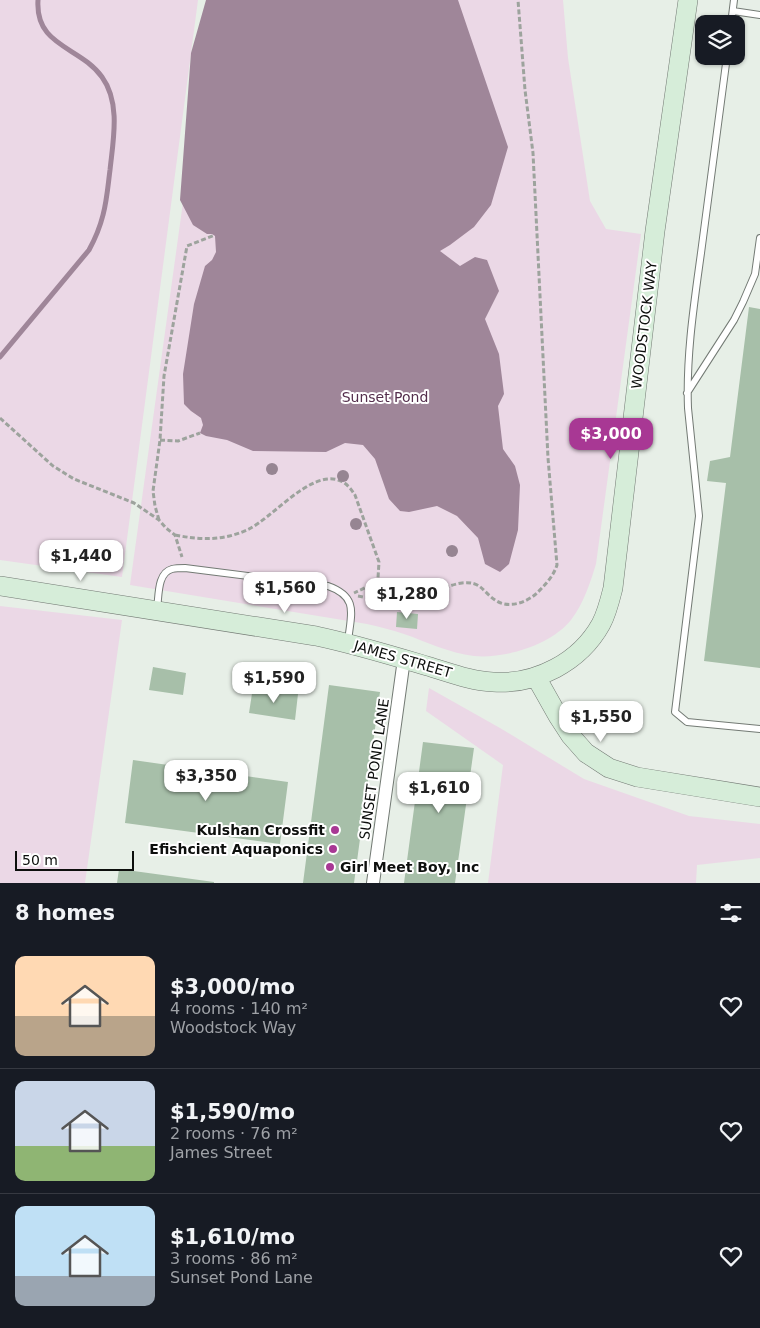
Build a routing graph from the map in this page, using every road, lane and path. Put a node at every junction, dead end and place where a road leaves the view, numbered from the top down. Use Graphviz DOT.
graph roads {
  1 [pos="518,0"];
  2 [pos="688,0"];
  3 [pos="734,0"];
  4 [pos="732,11"];
  5 [pos="732,15"];
  6 [pos="760,15"];
  7 [pos="726,65"];
  8 [pos="215,236"];
  9 [pos="760,238"];
  10 [pos="687,394"];
  11 [pos="0,418"];
  12 [pos="200,433"];
  13 [pos="160,440"];
  14 [pos="159,520"];
  15 [pos="175,535"];
  16 [pos="185,568"];
  17 [pos="0,586"];
  18 [pos="346,595"];
  19 [pos="358,596"];
  20 [pos="157,610"];
  21 [pos="348,643"];
  22 [pos="404,659"];
  23 [pos="536,677"];
  24 [pos="760,729"];
  25 [pos="760,797"];
  26 [pos="373,883"];
  1 -- 19 [label="path"];
  2 -- 23 [label="main road, WOODSTOCK WAY"];
  3 -- 4 [label="lane"];
  4 -- 5 [label="lane"];
  4 -- 6 [label="lane"];
  7 -- 10 [label="lane"];
  8 -- 13 [label="path"];
  9 -- 10 [label="lane"];
  10 -- 24 [label="lane"];
  11 -- 14 [label="path"];
  12 -- 13 [label="path"];
  13 -- 14 [label="path"];
  14 -- 15 [label="path"];
  15 -- 16 [label="path"];
  15 -- 18 [label="path"];
  16 -- 18 [label="lane"];
  16 -- 20 [label="lane"];
  17 -- 20 [label="main road, JAMES STREET"];
  18 -- 21 [label="lane"];
  20 -- 21 [label="main road, JAMES STREET"];
  21 -- 22 [label="main road, JAMES STREET"];
  22 -- 23 [label="main road, JAMES STREET"];
  22 -- 26 [label="street, SUNSET POND LANE"];
  23 -- 25 [label="main road"];
}
